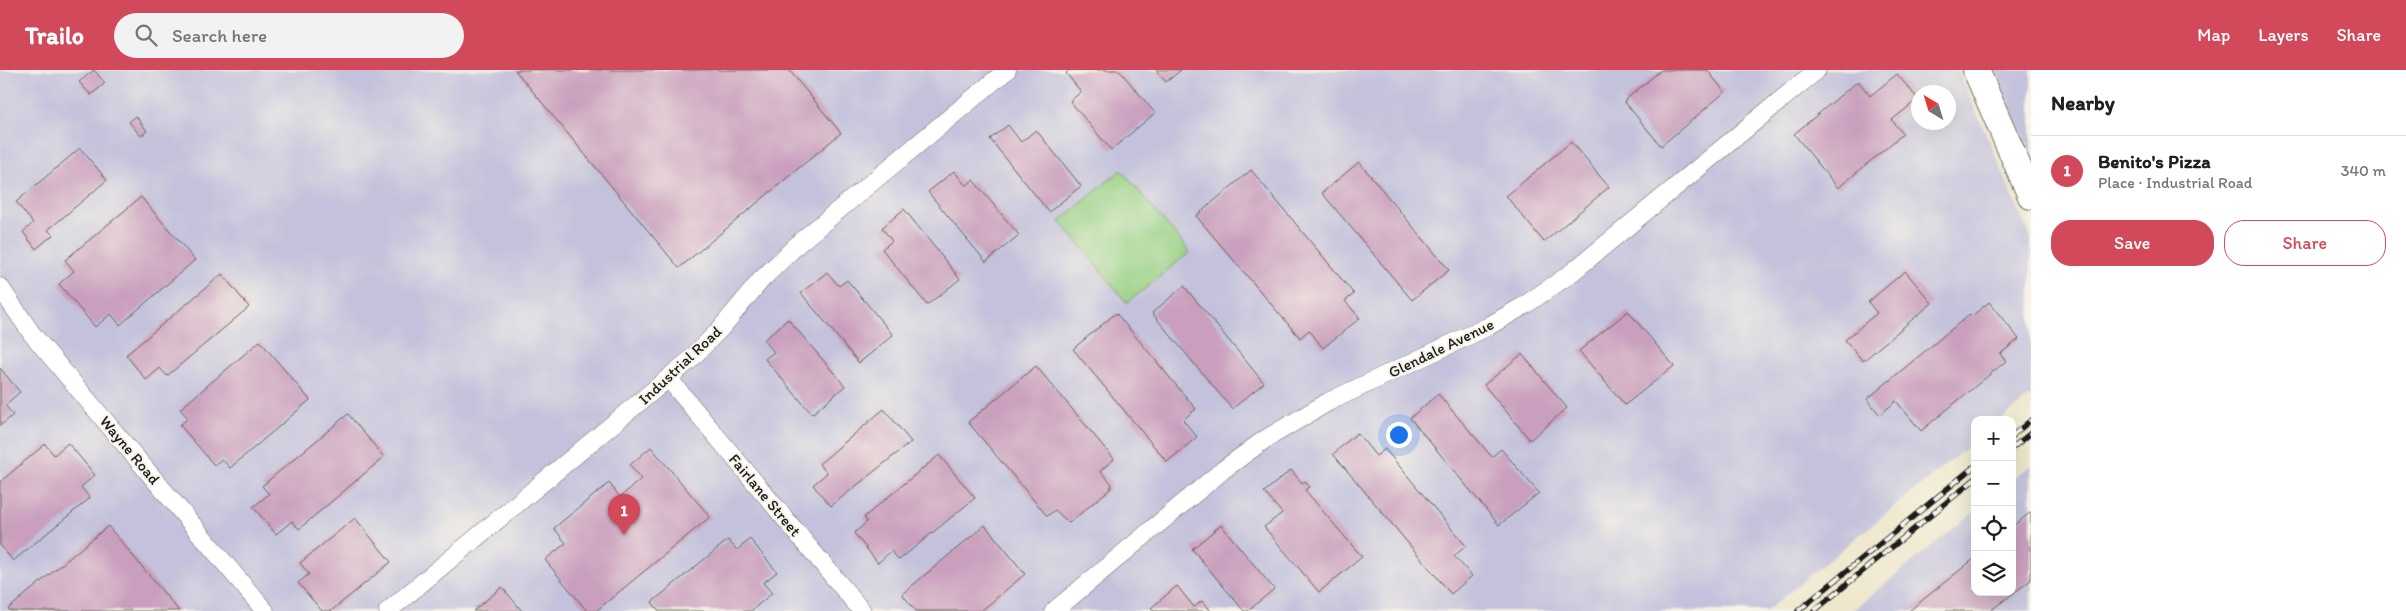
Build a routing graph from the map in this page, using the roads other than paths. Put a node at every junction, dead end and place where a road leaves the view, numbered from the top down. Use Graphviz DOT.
graph roads {
  1 [pos="1008,70"];
  2 [pos="1817,70"];
  3 [pos="1976,70"];
  4 [pos="2031,196"];
  5 [pos="0,287"];
  6 [pos="668,378"];
  7 [pos="265,611"];
  8 [pos="388,611"];
  9 [pos="862,611"];
  10 [pos="1054,611"];
  1 -- 6 [label="street, Industrial Road"];
  2 -- 10 [label="street, Glendale Avenue"];
  3 -- 4 [label="street"];
  5 -- 7 [label="street, Wayne Road"];
  6 -- 8 [label="street, Industrial Road"];
  6 -- 9 [label="street, Fairlane Street"];
}
